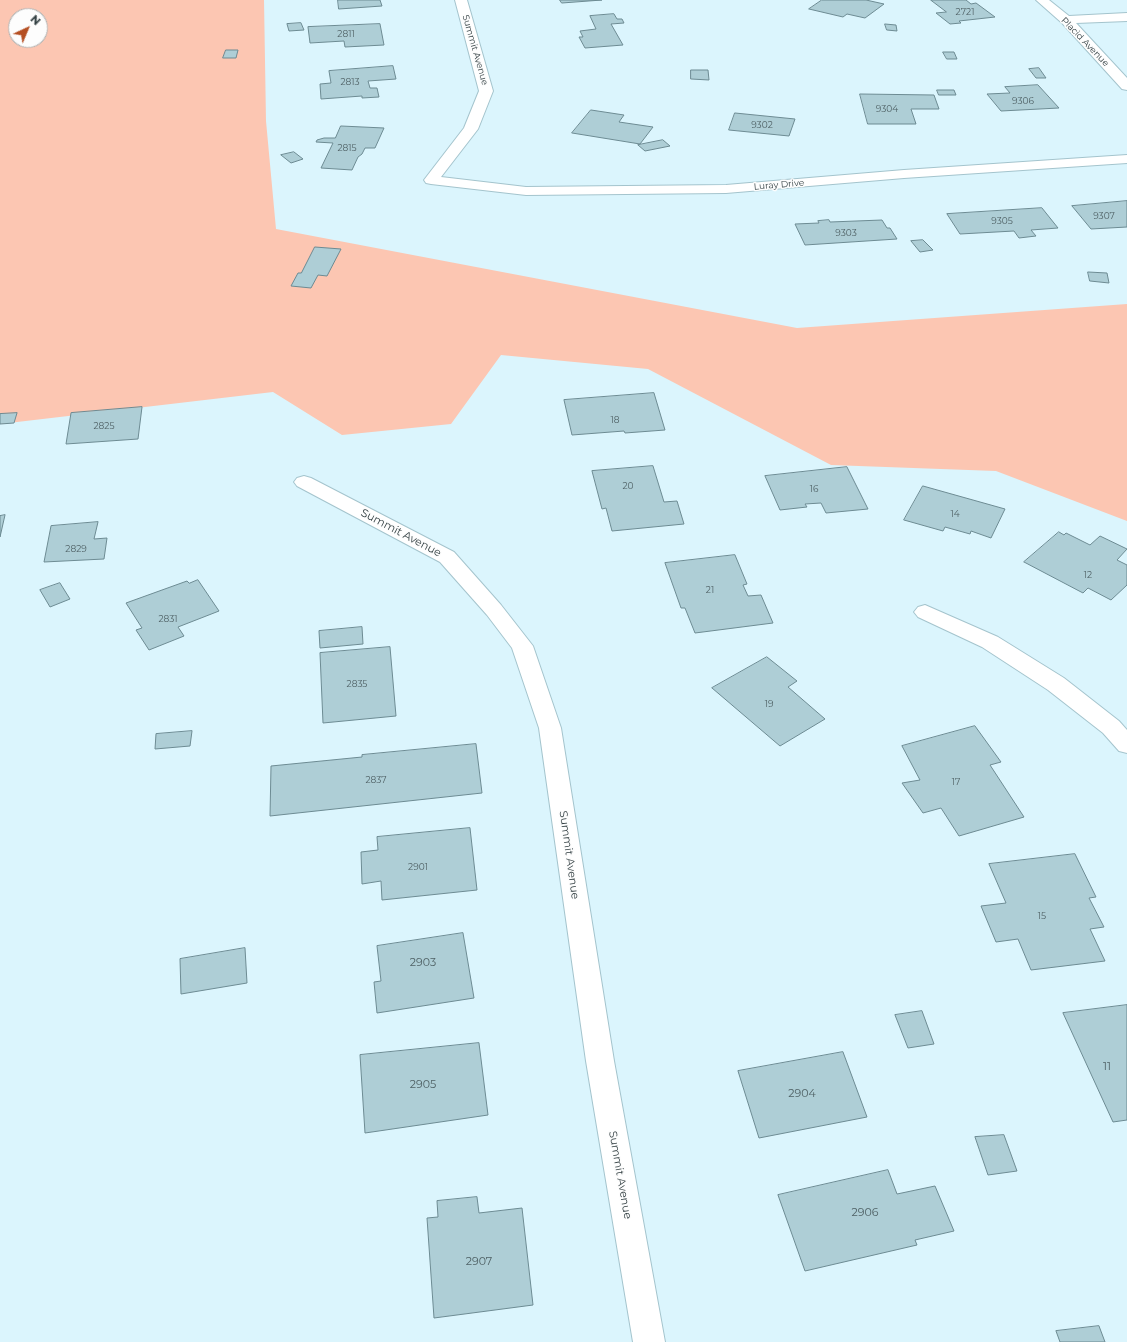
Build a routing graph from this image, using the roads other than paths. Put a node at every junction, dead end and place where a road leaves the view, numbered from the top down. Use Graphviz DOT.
graph roads {
  1 [pos="461,0"];
  2 [pos="1042,0"];
  3 [pos="1127,17"];
  4 [pos="1066,20"];
  5 [pos="1127,86"];
  6 [pos="1127,160"];
  7 [pos="431,180"];
  8 [pos="304,482"];
  9 [pos="925,612"];
  10 [pos="1127,745"];
  11 [pos="649,1342"];
  1 -- 7 [label="street, Summit Avenue"];
  2 -- 4 [label="street, Placid Avenue"];
  3 -- 4 [label="street"];
  4 -- 5 [label="street, Placid Avenue"];
  6 -- 7 [label="street, Luray Drive"];
  8 -- 11 [label="street, Summit Avenue"];
  9 -- 10 [label="street"];
}
